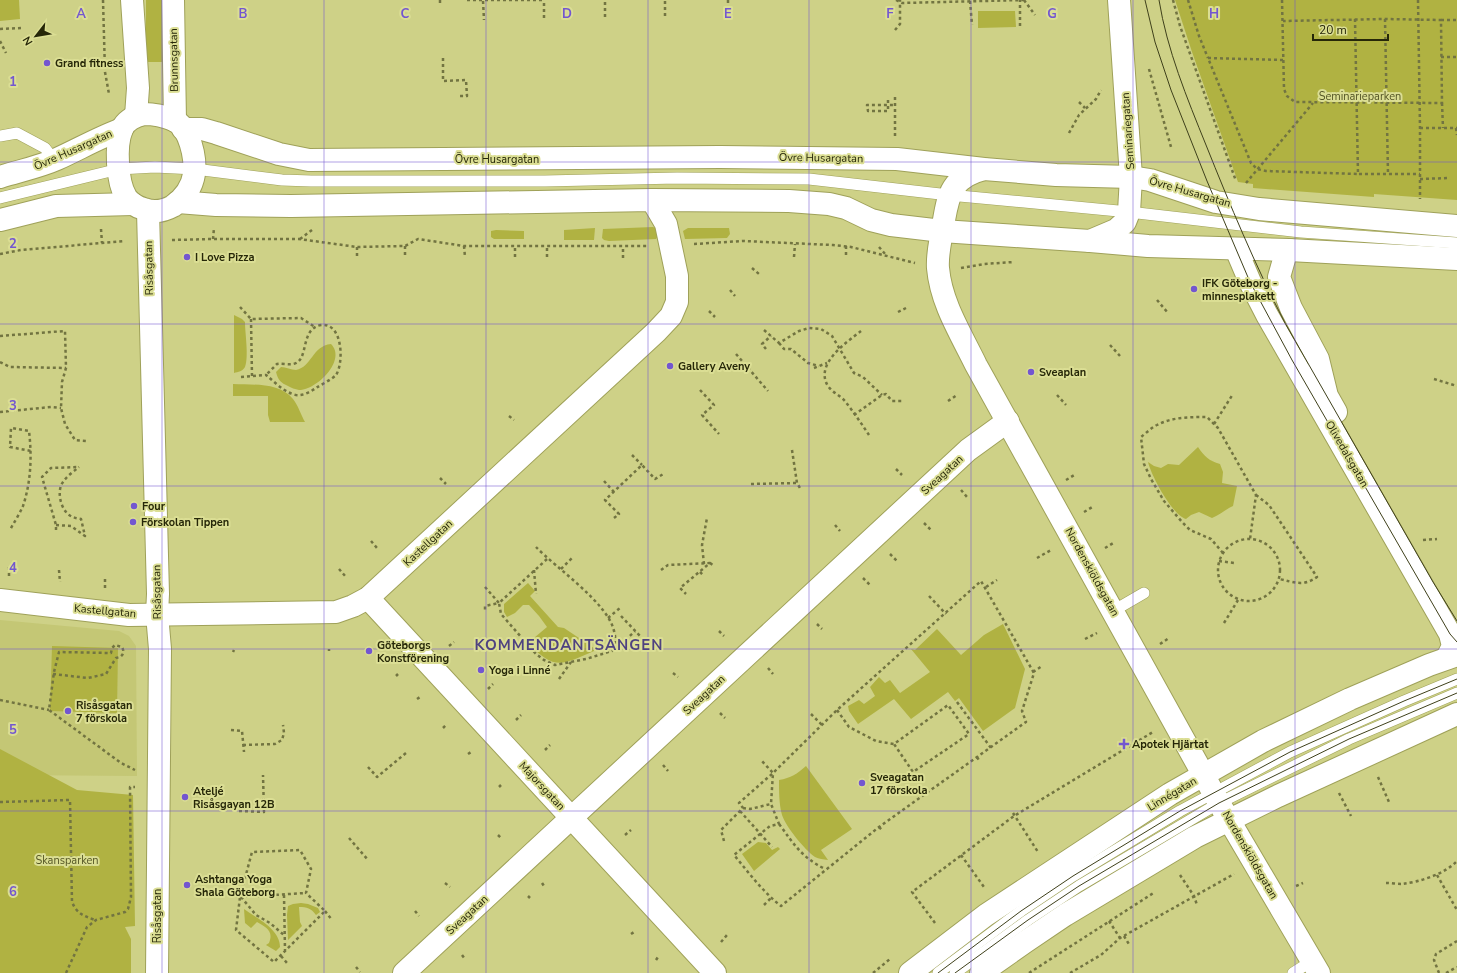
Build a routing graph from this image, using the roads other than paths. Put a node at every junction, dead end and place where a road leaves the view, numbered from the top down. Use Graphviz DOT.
graph roads {
  1 [pos="132,0"];
  2 [pos="173,0"];
  3 [pos="1119,0"];
  4 [pos="129,122"];
  5 [pos="179,125"];
  6 [pos="0,136"];
  7 [pos="54,160"];
  8 [pos="119,169"];
  9 [pos="195,169"];
  10 [pos="984,169"];
  11 [pos="0,176"];
  12 [pos="1131,177"];
  13 [pos="949,195"];
  14 [pos="0,198"];
  15 [pos="652,200"];
  16 [pos="178,202"];
  17 [pos="141,207"];
  18 [pos="1129,212"];
  19 [pos="0,220"];
  20 [pos="1457,226"];
  21 [pos="942,231"];
  22 [pos="1090,241"];
  23 [pos="1457,242"];
  24 [pos="1236,249"];
  25 [pos="1289,250"];
  26 [pos="1457,259"];
  27 [pos="1008,421"];
  28 [pos="1144,593"];
  29 [pos="368,598"];
  30 [pos="0,600"];
  31 [pos="1113,611"];
  32 [pos="156,614"];
  33 [pos="1457,621"];
  34 [pos="1452,656"];
  35 [pos="1457,679"];
  36 [pos="1457,693"];
  37 [pos="1457,714"];
  38 [pos="1217,797"];
  39 [pos="572,818"];
  40 [pos="1316,967"];
  41 [pos="157,973"];
  42 [pos="404,973"];
  43 [pos="715,973"];
  44 [pos="910,973"];
  45 [pos="938,973"];
  46 [pos="955,973"];
  47 [pos="981,973"];
  48 [pos="1293,973"];
  1 -- 4 [label="street"];
  2 -- 5 [label="street, Brunnsgatan"];
  3 -- 12 [label="street, Seminariegatan"];
  4 -- 5 [label="street, Övre Husargatan"];
  4 -- 7 [label="street, Övre Husargatan"];
  4 -- 8 [label="street, Övre Husargatan"];
  5 -- 9 [label="street"];
  5 -- 10 [label="street, Övre Husargatan"];
  6 -- 7 [label="lane"];
  7 -- 11 [label="street, Övre Husargatan"];
  8 -- 9 [label="lane"];
  8 -- 14 [label="lane"];
  8 -- 17 [label="street, Övre Husargatan"];
  9 -- 13 [label="lane"];
  9 -- 16 [label="street"];
  10 -- 12 [label="street, Övre Husargatan"];
  10 -- 13 [label="street, Nordenskiöldsgatan"];
  12 -- 18 [label="street, Seminariegatan"];
  12 -- 20 [label="street, Övre Husargatan"];
  13 -- 18 [label="lane"];
  13 -- 21 [label="street, Nordenskiöldsgatan"];
  15 -- 16 [label="street"];
  15 -- 21 [label="street"];
  15 -- 29 [label="street, Kastellgatan"];
  16 -- 17 [label="street"];
  17 -- 19 [label="street"];
  17 -- 32 [label="street, Risåsgatan"];
  18 -- 22 [label="street"];
  18 -- 23 [label="lane"];
  21 -- 22 [label="street"];
  21 -- 27 [label="street, Nordenskiöldsgatan"];
  22 -- 24 [label="street"];
  24 -- 25 [label="street"];
  24 -- 34 [label="street, Olivedalsgatan"];
  25 -- 26 [label="street"];
  25 -- 33 [label="street, Olivedalsgatan"];
  27 -- 31 [label="street, Nordenskiöldsgatan"];
  27 -- 39 [label="street, Sveagatan"];
  28 -- 31 [label="lane"];
  29 -- 32 [label="street, Kastellgatan"];
  29 -- 39 [label="street, Majorsgatan"];
  30 -- 32 [label="street, Kastellgatan"];
  31 -- 38 [label="street, Nordenskiöldsgatan"];
  32 -- 41 [label="street, Risåsgatan"];
  34 -- 38 [label="street, Linnégatan"];
  35 -- 38 [label="lane"];
  36 -- 38 [label="lane"];
  37 -- 38 [label="street, Linnégatan"];
  38 -- 40 [label="street, Nordenskiöldsgatan"];
  38 -- 44 [label="street, Linnégatan"];
  38 -- 45 [label="lane"];
  38 -- 46 [label="lane"];
  38 -- 47 [label="street, Linnégatan"];
  39 -- 42 [label="street, Sveagatan"];
  39 -- 43 [label="street, Majorsgatan"];
  40 -- 48 [label="lane"];
}
